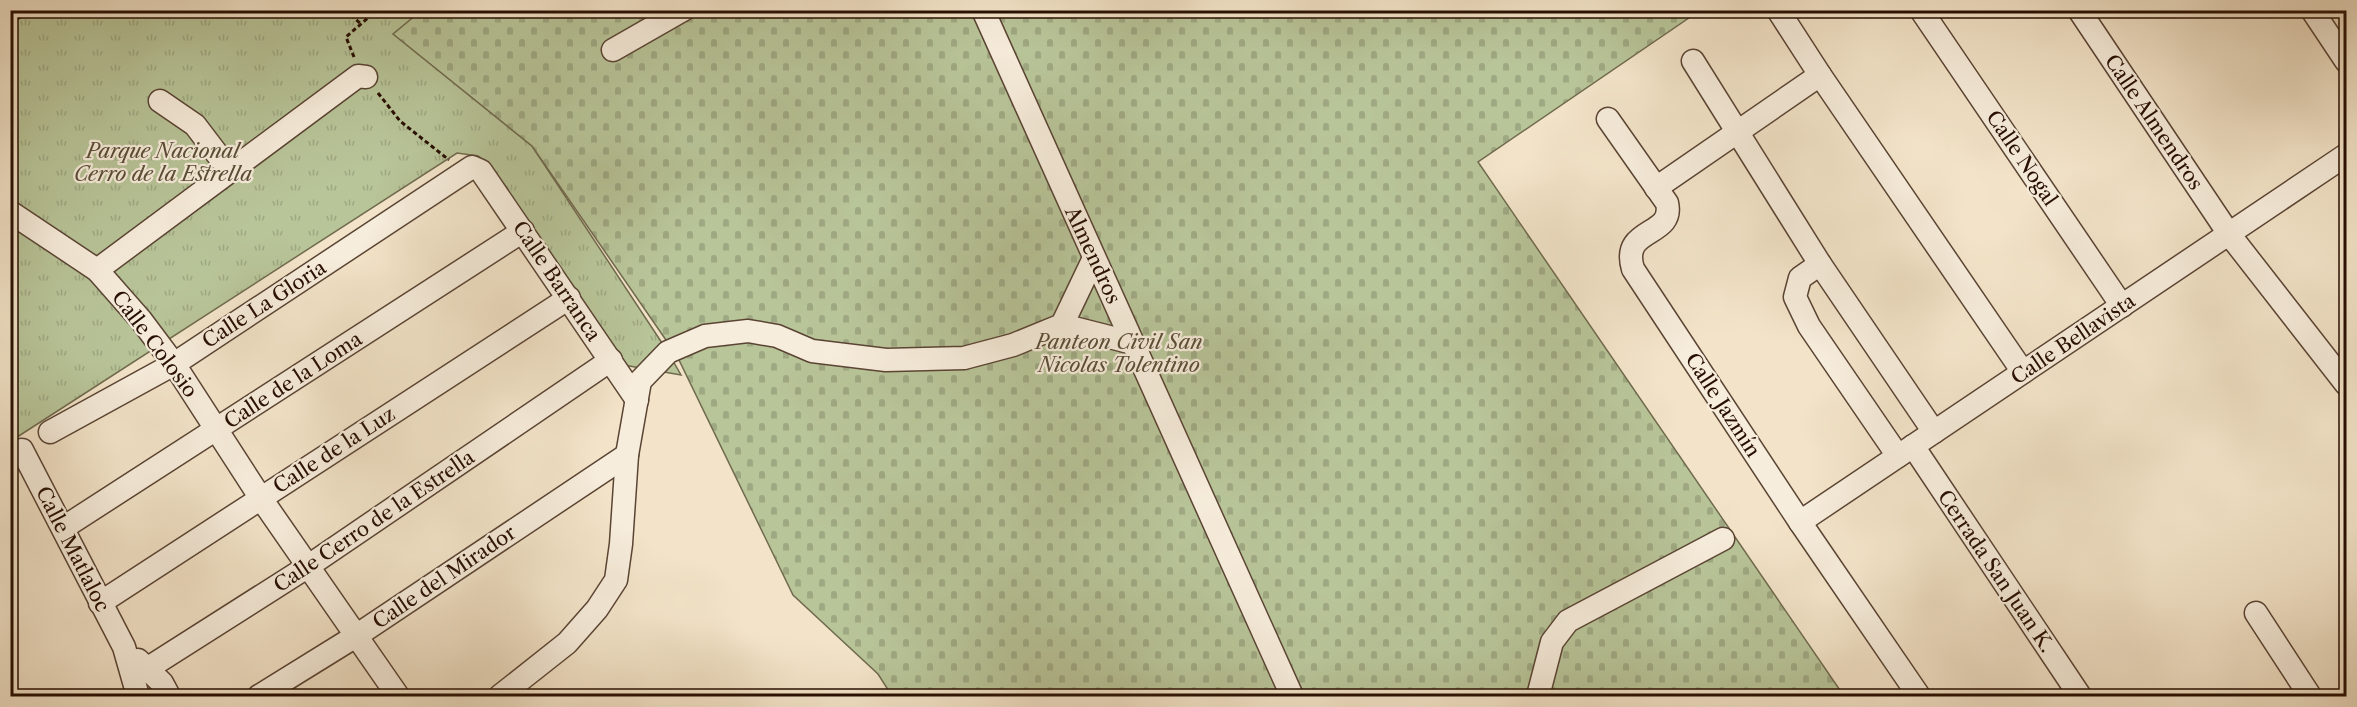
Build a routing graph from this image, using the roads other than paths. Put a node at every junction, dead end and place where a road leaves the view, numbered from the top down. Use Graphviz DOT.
graph roads {
  1 [pos="683,10"];
  2 [pos="983,10"];
  3 [pos="1778,10"];
  4 [pos="1921,10"];
  5 [pos="2079,10"];
  6 [pos="2312,10"];
  7 [pos="613,50"];
  8 [pos="1693,61"];
  9 [pos="2346,61"];
  10 [pos="1820,75"];
  11 [pos="366,77"];
  12 [pos="159,101"];
  13 [pos="1608,119"];
  14 [pos="1737,132"];
  15 [pos="2346,155"];
  16 [pos="470,168"];
  17 [pos="230,171"];
  18 [pos="1656,188"];
  19 [pos="10,212"];
  20 [pos="524,231"];
  21 [pos="2229,234"];
  22 [pos="1094,258"];
  23 [pos="1820,264"];
  24 [pos="96,270"];
  25 [pos="569,298"];
  26 [pos="2122,306"];
  27 [pos="1062,325"];
  28 [pos="1133,343"];
  29 [pos="610,360"];
  30 [pos="174,364"];
  31 [pos="2023,372"];
  32 [pos="2346,384"];
  33 [pos="637,400"];
  34 [pos="216,430"];
  35 [pos="50,432"];
  36 [pos="1934,432"];
  37 [pos="22,450"];
  38 [pos="1906,451"];
  39 [pos="627,455"];
  40 [pos="261,497"];
  41 [pos="1800,522"];
  42 [pos="63,528"];
  43 [pos="1723,539"];
  44 [pos="307,567"];
  45 [pos="100,603"];
  46 [pos="2256,613"];
  47 [pos="356,636"];
  48 [pos="140,681"];
  49 [pos="169,696"];
  50 [pos="259,696"];
  51 [pos="398,696"];
  52 [pos="500,696"];
  53 [pos="1292,696"];
  54 [pos="1538,696"];
  55 [pos="1919,696"];
  56 [pos="2080,696"];
  57 [pos="2310,696"];
  1 -- 7 [label="street"];
  2 -- 22 [label="street, Almendros"];
  3 -- 10 [label="street"];
  4 -- 26 [label="street, Calle Nogal"];
  5 -- 21 [label="street, Calle Almendros"];
  6 -- 9 [label="street"];
  8 -- 14 [label="street"];
  10 -- 14 [label="street"];
  10 -- 31 [label="street"];
  11 -- 17 [label="street"];
  12 -- 17 [label="street"];
  13 -- 18 [label="street, Calle Jazmín"];
  14 -- 18 [label="street"];
  14 -- 23 [label="street"];
  15 -- 21 [label="street, Calle Bellavista"];
  16 -- 20 [label="street, Calle Barranca"];
  16 -- 30 [label="street, Calle La Gloria"];
  17 -- 24 [label="street"];
  18 -- 41 [label="street, Calle Jazmín"];
  19 -- 24 [label="street, Calle Colosio"];
  20 -- 25 [label="street, Calle Barranca"];
  20 -- 34 [label="street, Calle de la Loma"];
  21 -- 26 [label="street, Calle Bellavista"];
  21 -- 32 [label="street, Calle Almendros"];
  22 -- 27 [label="street"];
  22 -- 28 [label="street, Almendros"];
  23 -- 36 [label="street"];
  23 -- 38 [label="street, Cerrada San Juan K."];
  24 -- 30 [label="street, Calle Colosio"];
  25 -- 29 [label="street, Calle Barranca"];
  25 -- 40 [label="street, Calle de la Luz"];
  26 -- 31 [label="street, Calle Bellavista"];
  27 -- 28 [label="street"];
  27 -- 33 [label="street"];
  28 -- 53 [label="street, Almendros"];
  29 -- 33 [label="street, Calle Barranca"];
  29 -- 44 [label="street, Calle Cerro de la Estrella"];
  30 -- 34 [label="street, Calle Colosio"];
  30 -- 35 [label="street, Calle La Gloria"];
  31 -- 36 [label="street, Calle Bellavista"];
  33 -- 39 [label="street"];
  34 -- 40 [label="street, Calle Colosio"];
  34 -- 42 [label="street, Calle de la Loma"];
  36 -- 38 [label="street, Calle Bellavista"];
  37 -- 42 [label="street, Calle Matlaloc"];
  38 -- 41 [label="street, Calle Bellavista"];
  38 -- 56 [label="street, Cerrada San Juan K."];
  39 -- 47 [label="street, Calle del Mirador"];
  39 -- 52 [label="street"];
  40 -- 44 [label="street, Calle Colosio"];
  40 -- 45 [label="street, Calle de la Luz"];
  41 -- 55 [label="street, Calle Jazmín"];
  42 -- 45 [label="street, Calle Matlaloc"];
  43 -- 54 [label="street"];
  44 -- 47 [label="street, Calle Colosio"];
  44 -- 48 [label="street, Calle Cerro de la Estrella"];
  45 -- 48 [label="street, Calle Matlaloc"];
  46 -- 57 [label="street"];
  47 -- 50 [label="street, Calle del Mirador"];
  47 -- 51 [label="street, Calle Colosio"];
  48 -- 49 [label="street, Calle Matlaloc"];
}
